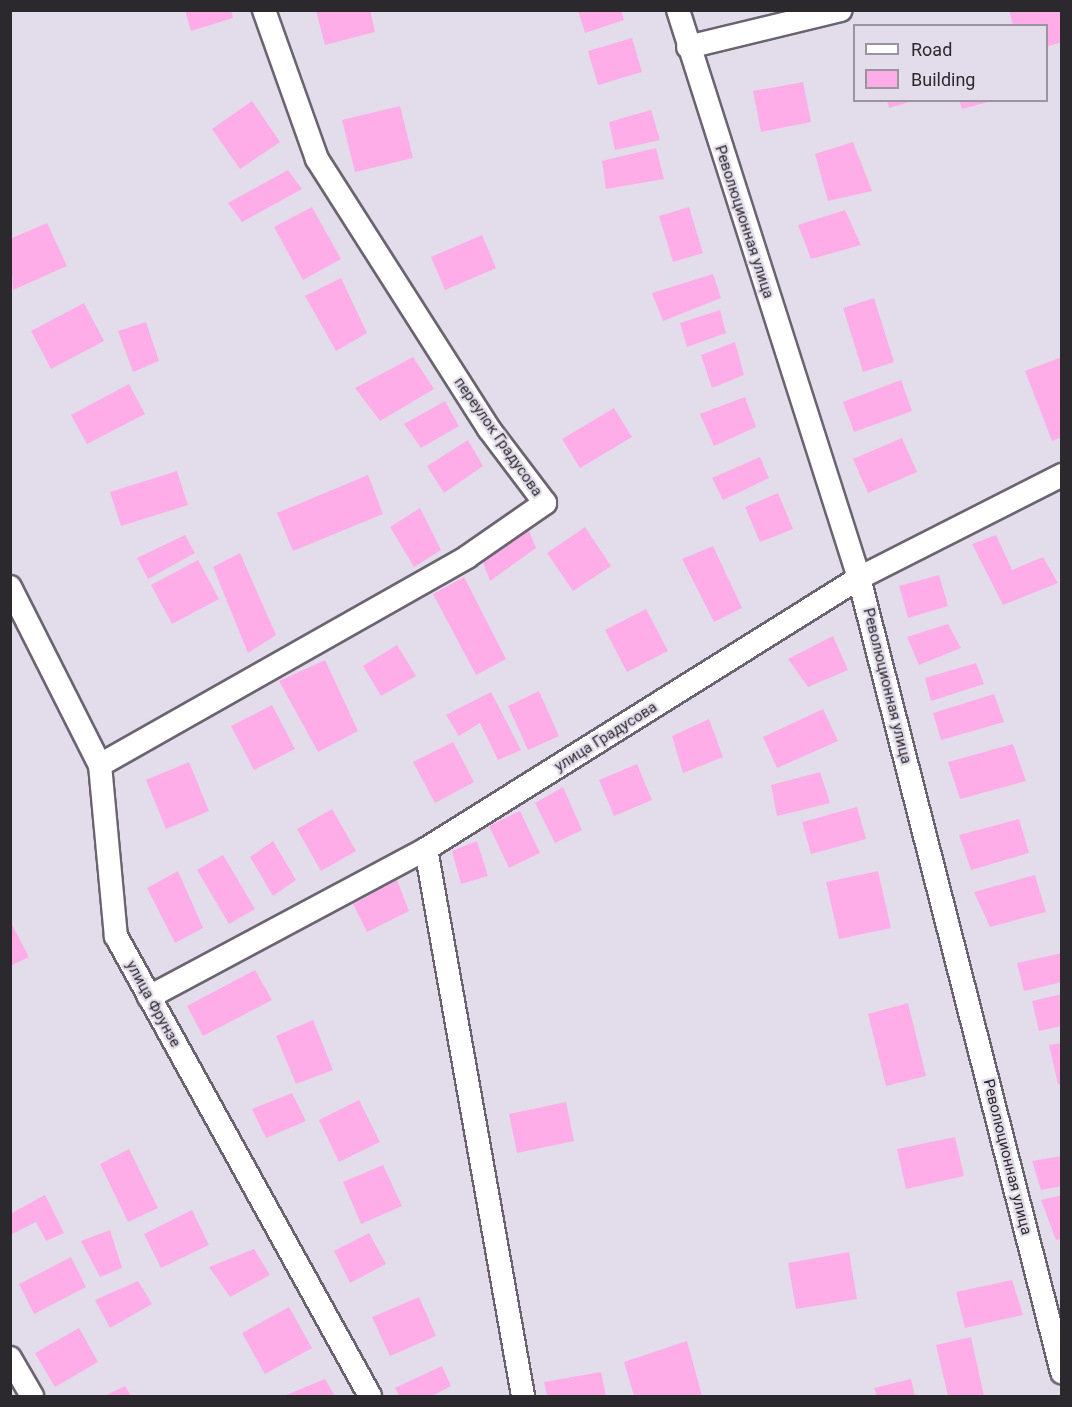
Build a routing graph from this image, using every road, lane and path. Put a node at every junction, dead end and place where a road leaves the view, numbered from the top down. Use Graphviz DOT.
graph roads {
  1 [pos="264,10"];
  2 [pos="678,10"];
  3 [pos="841,10"];
  4 [pos="688,46"];
  5 [pos="1062,476"];
  6 [pos="859,578"];
  7 [pos="10,587"];
  8 [pos="100,765"];
  9 [pos="426,849"];
  10 [pos="149,998"];
  11 [pos="10,1358"];
  12 [pos="1062,1372"];
  13 [pos="32,1396"];
  14 [pos="370,1396"];
  15 [pos="523,1396"];
  1 -- 8 [label="street, переулок Градусова"];
  2 -- 4 [label="street, Революционная улица"];
  3 -- 4 [label="street"];
  4 -- 6 [label="street, Революционная улица"];
  5 -- 6 [label="street, улица Градусова"];
  6 -- 9 [label="street, улица Градусова"];
  6 -- 12 [label="street, Революционная улица"];
  7 -- 8 [label="street, улица Фрунзе"];
  8 -- 10 [label="street, улица Фрунзе"];
  9 -- 10 [label="street, улица Градусова"];
  9 -- 15 [label="street"];
  10 -- 14 [label="street, улица Фрунзе"];
  11 -- 13 [label="street"];
}
